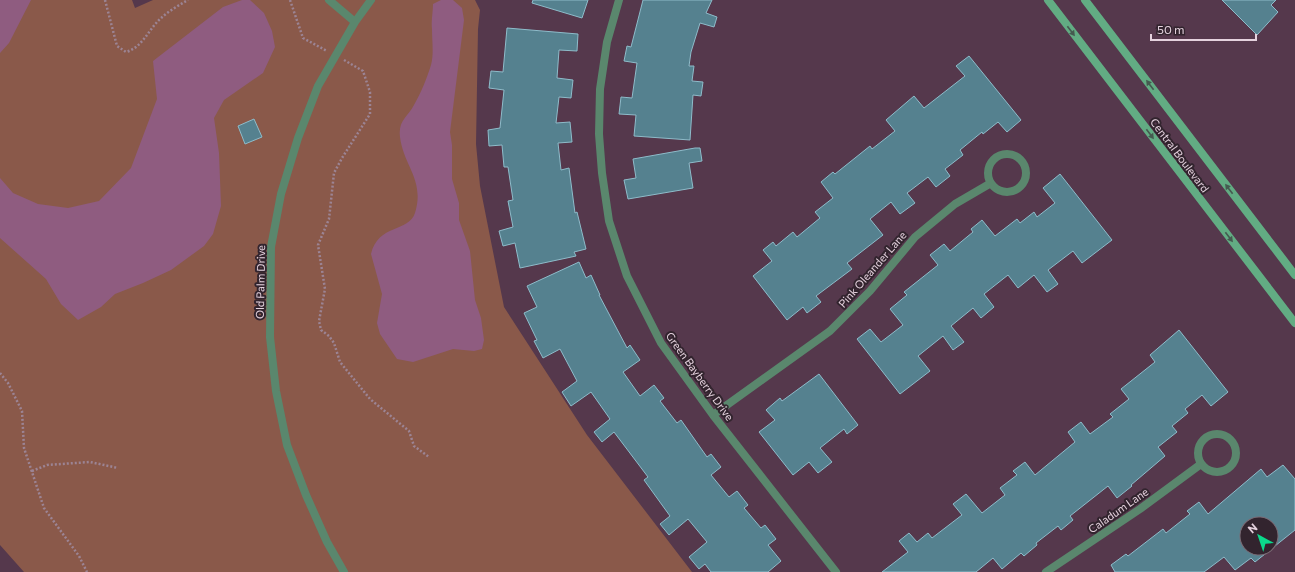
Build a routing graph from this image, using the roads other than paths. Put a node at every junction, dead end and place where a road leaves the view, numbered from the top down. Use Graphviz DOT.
graph roads {
  1 [pos="329,0"];
  2 [pos="371,0"];
  3 [pos="618,0"];
  4 [pos="1048,0"];
  5 [pos="1084,0"];
  6 [pos="355,22"];
  7 [pos="991,183"];
  8 [pos="1295,275"];
  9 [pos="1295,323"];
  10 [pos="713,415"];
  11 [pos="1201,464"];
  12 [pos="344,572"];
  13 [pos="836,572"];
  14 [pos="1046,572"];
  1 -- 6 [label="street"];
  2 -- 6 [label="street, Old Palm Drive"];
  3 -- 10 [label="street, Green Bayberry Drive"];
  4 -- 9 [label="street, Central Boulevard, one-way"];
  8 -- 5 [label="street, Central Boulevard, one-way"];
  6 -- 12 [label="street, Old Palm Drive"];
  7 -- 7 [label="street"];
  7 -- 10 [label="street, Pink Oleander Lane"];
  10 -- 13 [label="street, Green Bayberry Drive"];
  11 -- 11 [label="street"];
  11 -- 14 [label="street, Caladum Lane"];
}
